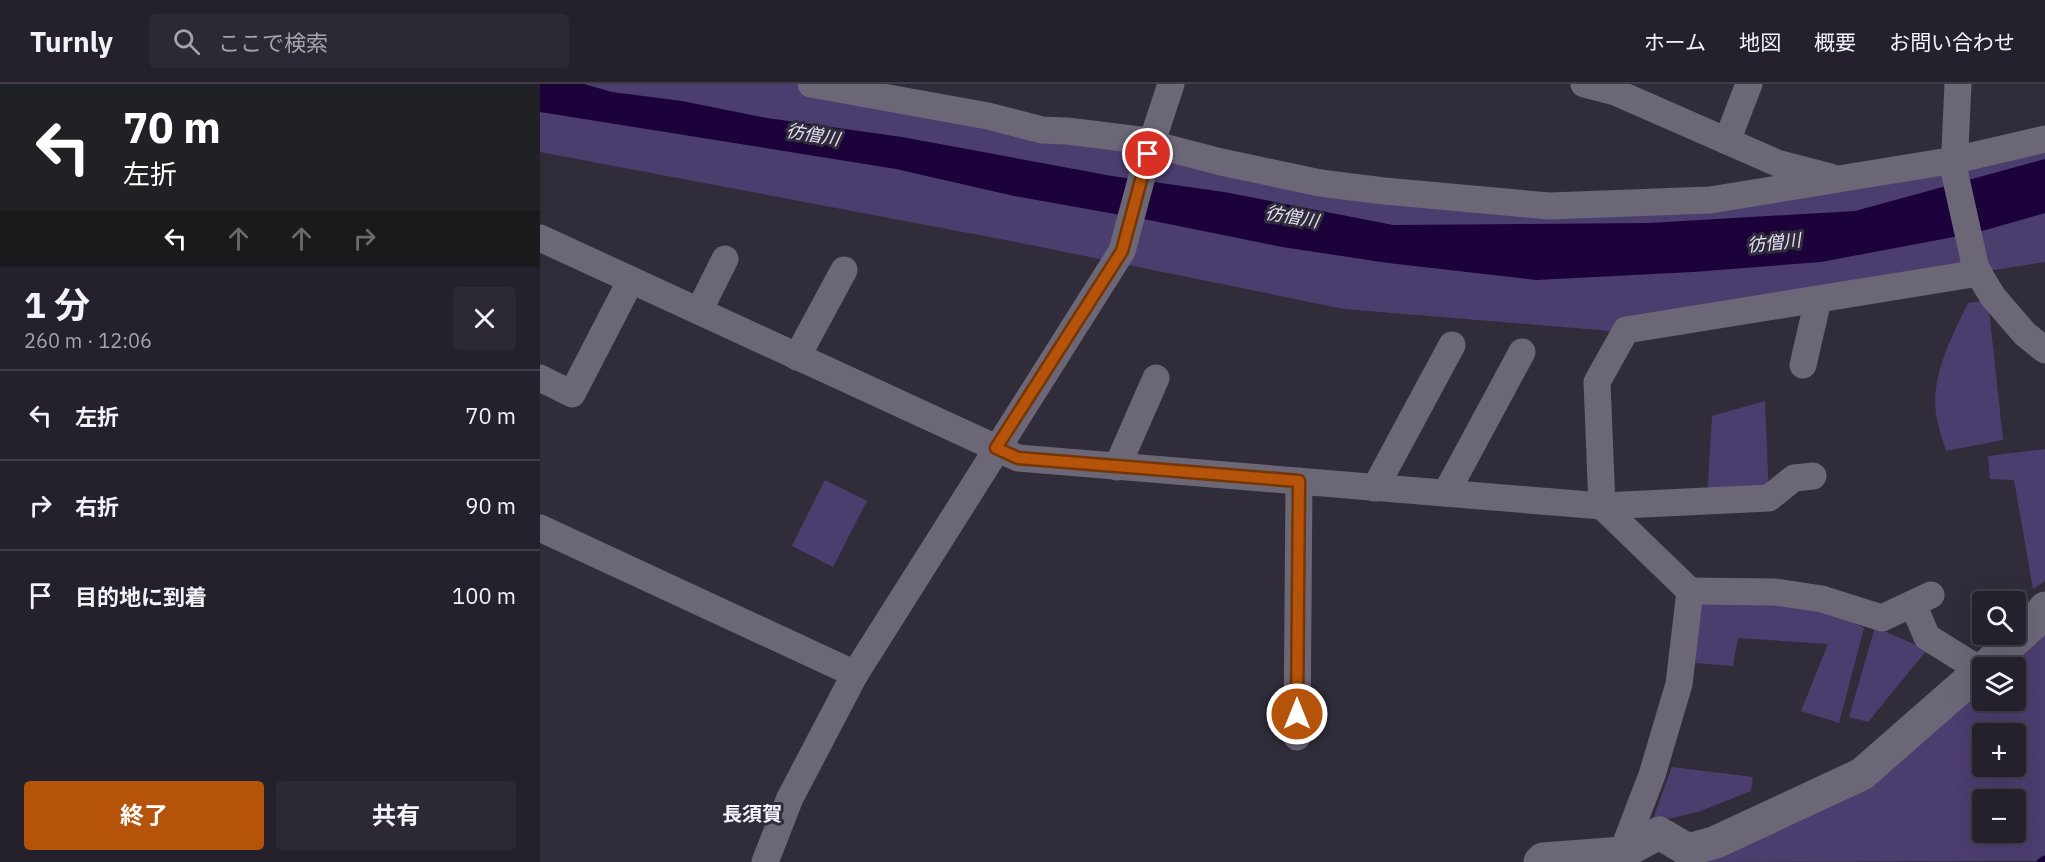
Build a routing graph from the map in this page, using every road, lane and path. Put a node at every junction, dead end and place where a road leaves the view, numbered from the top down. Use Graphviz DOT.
graph roads {
  1 [pos="811,84"];
  2 [pos="1171,84"];
  3 [pos="1584,84"];
  4 [pos="1749,84"];
  5 [pos="1958,84"];
  6 [pos="2045,139"];
  7 [pos="1727,141"];
  8 [pos="1150,149"];
  9 [pos="1954,165"];
  10 [pos="1840,180"];
  11 [pos="540,238"];
  12 [pos="725,259"];
  13 [pos="844,270"];
  14 [pos="1977,271"];
  15 [pos="631,280"];
  16 [pos="1818,300"];
  17 [pos="699,311"];
  18 [pos="1452,345"];
  19 [pos="2045,350"];
  20 [pos="1522,352"];
  21 [pos="797,357"];
  22 [pos="1803,365"];
  23 [pos="540,378"];
  24 [pos="1156,378"];
  25 [pos="996,448"];
  26 [pos="1117,466"];
  27 [pos="1813,476"];
  28 [pos="1299,481"];
  29 [pos="1375,488"];
  30 [pos="1446,493"];
  31 [pos="1602,506"];
  32 [pos="540,528"];
  33 [pos="1690,591"];
  34 [pos="2045,608"];
  35 [pos="1996,657"];
  36 [pos="1972,663"];
  37 [pos="855,674"];
  38 [pos="1972,678"];
  39 [pos="1297,737"];
  40 [pos="1622,854"];
  41 [pos="1689,856"];
  42 [pos="765,862"];
  43 [pos="1540,862"];
  1 -- 8 [label="street"];
  2 -- 8 [label="street"];
  3 -- 7 [label="street"];
  4 -- 7 [label="street"];
  5 -- 9 [label="street"];
  6 -- 9 [label="street"];
  7 -- 10 [label="street"];
  8 -- 10 [label="street"];
  8 -- 25 [label="street"];
  9 -- 10 [label="street"];
  9 -- 14 [label="street"];
  11 -- 15 [label="street"];
  12 -- 17 [label="street"];
  13 -- 21 [label="street"];
  14 -- 16 [label="street"];
  14 -- 19 [label="street"];
  15 -- 17 [label="street"];
  15 -- 23 [label="street"];
  16 -- 22 [label="street"];
  16 -- 31 [label="street"];
  17 -- 21 [label="street"];
  18 -- 29 [label="street"];
  20 -- 30 [label="street"];
  21 -- 25 [label="street"];
  24 -- 26 [label="street"];
  25 -- 26 [label="street"];
  25 -- 37 [label="street"];
  26 -- 28 [label="street"];
  27 -- 31 [label="street"];
  28 -- 29 [label="street"];
  28 -- 39 [label="street"];
  29 -- 30 [label="street"];
  30 -- 31 [label="street"];
  31 -- 33 [label="street"];
  32 -- 37 [label="street"];
  33 -- 36 [label="street"];
  33 -- 40 [label="street"];
  34 -- 35 [label="street"];
  37 -- 42 [label="street"];
  38 -- 41 [label="street"];
  40 -- 41 [label="street"];
  40 -- 43 [label="street"];
}
